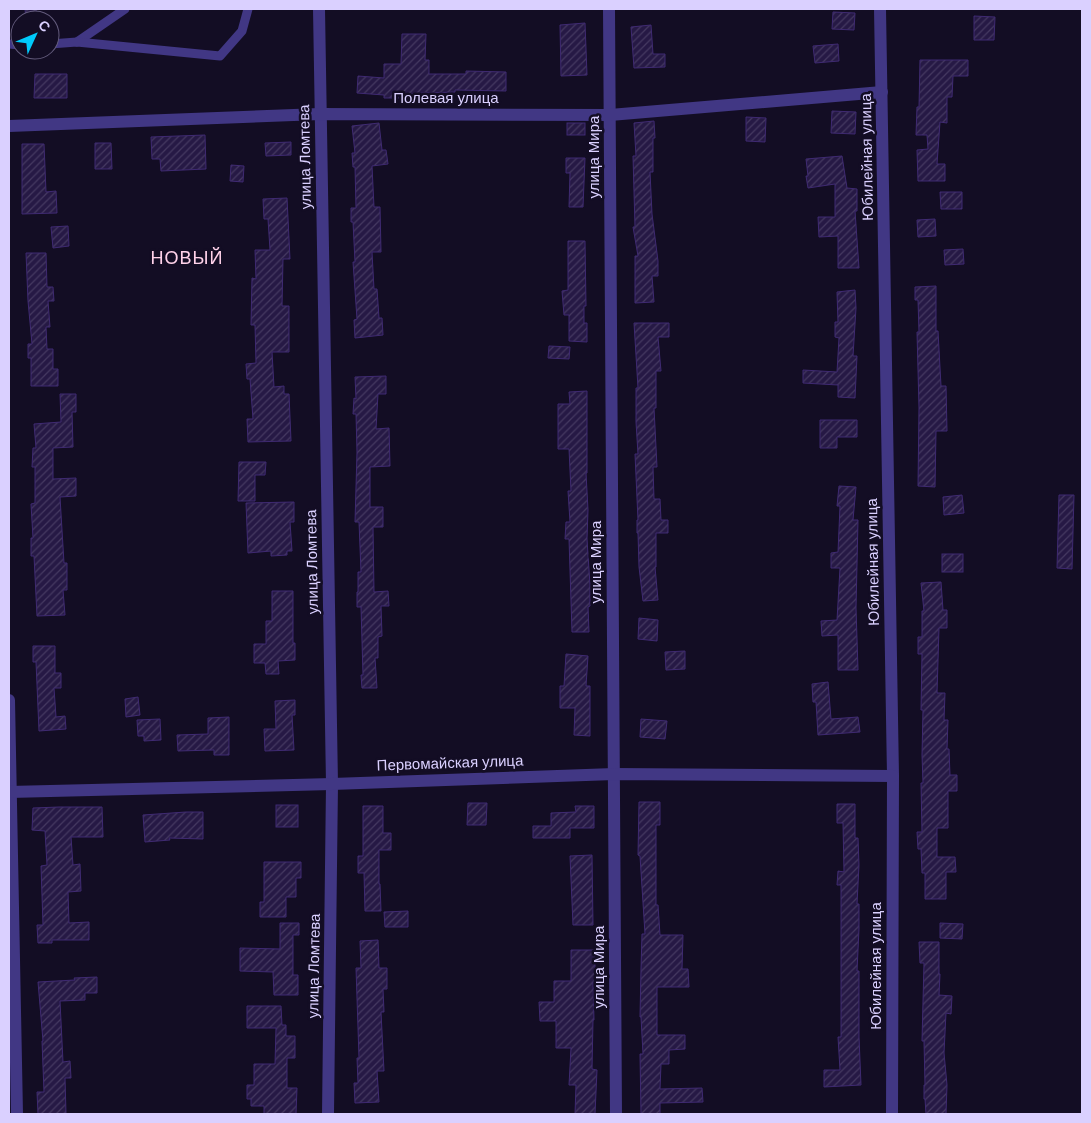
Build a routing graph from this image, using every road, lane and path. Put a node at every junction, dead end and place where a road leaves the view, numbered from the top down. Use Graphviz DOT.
graph roads {
  1 [pos="125,9"];
  2 [pos="248,9"];
  3 [pos="319,9"];
  4 [pos="609,9"];
  5 [pos="880,9"];
  6 [pos="76,42"];
  7 [pos="60,43"];
  8 [pos="882,92"];
  9 [pos="320,114"];
  10 [pos="610,115"];
  11 [pos="9,126"];
  12 [pos="9,700"];
  13 [pos="614,774"];
  14 [pos="893,776"];
  15 [pos="332,784"];
  16 [pos="10,792"];
  17 [pos="17,1114"];
  18 [pos="328,1114"];
  19 [pos="616,1114"];
  20 [pos="892,1114"];
  1 -- 6 [label="lane"];
  2 -- 6 [label="lane"];
  3 -- 9 [label="street, улица Ломтева"];
  4 -- 10 [label="street, улица Мира"];
  5 -- 8 [label="street, Юбилейная улица"];
  6 -- 7 [label="lane"];
  8 -- 10 [label="street, Полевая улица"];
  8 -- 14 [label="street, Юбилейная улица"];
  9 -- 10 [label="street, Полевая улица"];
  9 -- 11 [label="street, Полевая улица"];
  9 -- 15 [label="street, улица Ломтева"];
  10 -- 13 [label="street, улица Мира"];
  12 -- 16 [label="street"];
  13 -- 14 [label="street, Первомайская улица"];
  13 -- 15 [label="street, Первомайская улица"];
  13 -- 19 [label="street, улица Мира"];
  14 -- 20 [label="street, Юбилейная улица"];
  15 -- 16 [label="street, Первомайская улица"];
  15 -- 18 [label="street, улица Ломтева"];
  16 -- 17 [label="street"];
}
